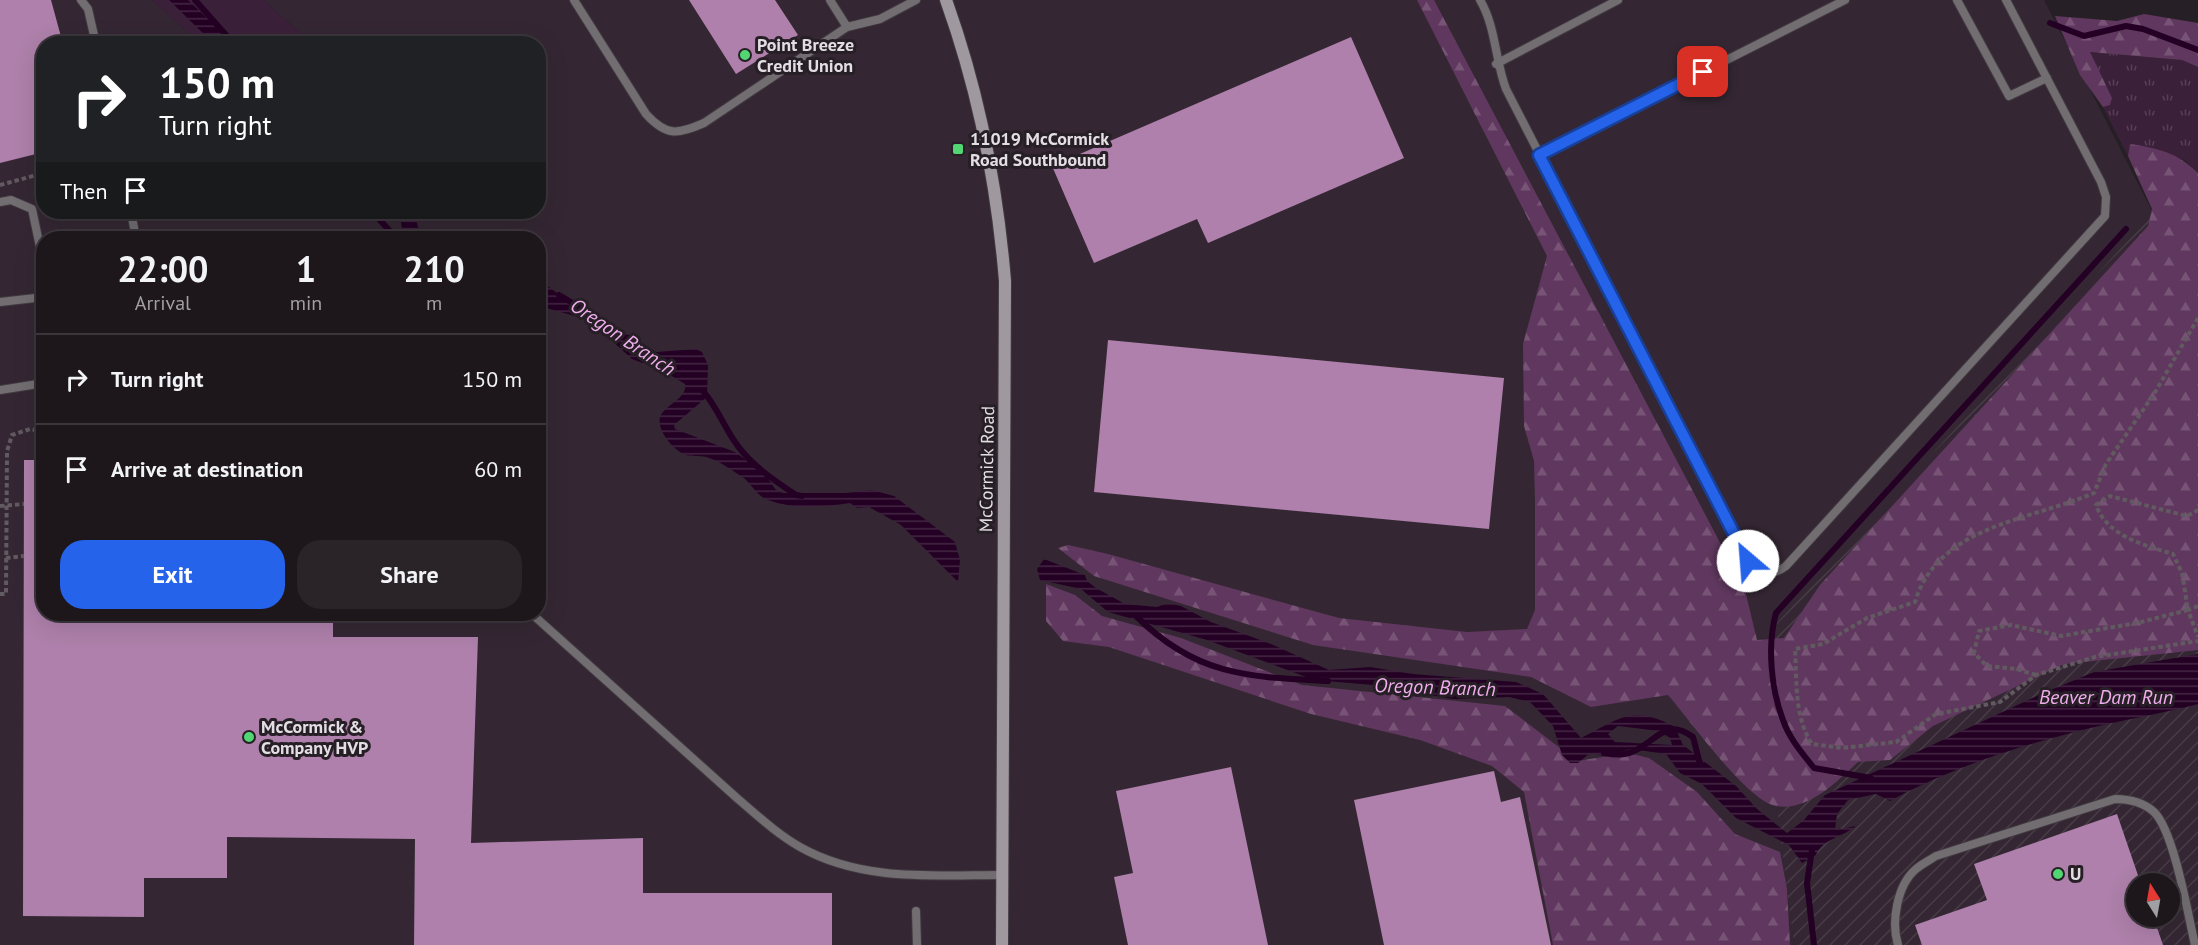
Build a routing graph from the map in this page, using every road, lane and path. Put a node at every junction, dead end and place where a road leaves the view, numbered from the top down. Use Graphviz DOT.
graph roads {
  1 [pos="81,0"];
  2 [pos="574,0"];
  3 [pos="830,0"];
  4 [pos="916,0"];
  5 [pos="946,0"];
  6 [pos="1480,0"];
  7 [pos="1618,0"];
  8 [pos="1845,0"];
  9 [pos="1957,0"];
  10 [pos="2006,0"];
  11 [pos="847,27"];
  12 [pos="94,36"];
  13 [pos="1496,64"];
  14 [pos="2047,78"];
  15 [pos="1539,155"];
  16 [pos="36,175"];
  17 [pos="0,185"];
  18 [pos="0,202"];
  19 [pos="37,231"];
  20 [pos="36,298"];
  21 [pos="0,302"];
  22 [pos="2198,318"];
  23 [pos="36,384"];
  24 [pos="0,390"];
  25 [pos="36,430"];
  26 [pos="24,504"];
  27 [pos="0,506"];
  28 [pos="6,506"];
  29 [pos="2198,510"];
  30 [pos="24,556"];
  31 [pos="6,558"];
  32 [pos="0,594"];
  33 [pos="2198,606"];
  34 [pos="2188,610"];
  35 [pos="540,621"];
  36 [pos="2198,639"];
  37 [pos="2037,675"];
  38 [pos="1003,875"];
  39 [pos="916,911"];
  40 [pos="917,945"];
  41 [pos="1002,945"];
  42 [pos="1898,945"];
  43 [pos="2195,945"];
  1 -- 12 [label="lane"];
  2 -- 11 [label="lane"];
  3 -- 11 [label="lane"];
  4 -- 11 [label="lane"];
  5 -- 38 [label="main road, McCormick Road"];
  6 -- 13 [label="lane"];
  7 -- 13 [label="lane"];
  8 -- 15 [label="lane"];
  9 -- 14 [label="lane"];
  10 -- 14 [label="lane"];
  13 -- 15 [label="lane"];
  14 -- 15 [label="lane"];
  16 -- 17 [label="path"];
  18 -- 19 [label="lane"];
  20 -- 21 [label="lane"];
  22 -- 37 [label="path"];
  23 -- 24 [label="lane"];
  25 -- 28 [label="path"];
  26 -- 28 [label="path"];
  27 -- 28 [label="path"];
  28 -- 31 [label="path"];
  29 -- 34 [label="path"];
  30 -- 31 [label="path"];
  31 -- 32 [label="path"];
  33 -- 34 [label="path"];
  34 -- 36 [label="path"];
  34 -- 37 [label="path"];
  35 -- 38 [label="lane"];
  36 -- 37 [label="path"];
  38 -- 41 [label="main road, McCormick Road"];
  39 -- 40 [label="lane"];
  42 -- 43 [label="lane"];
}
